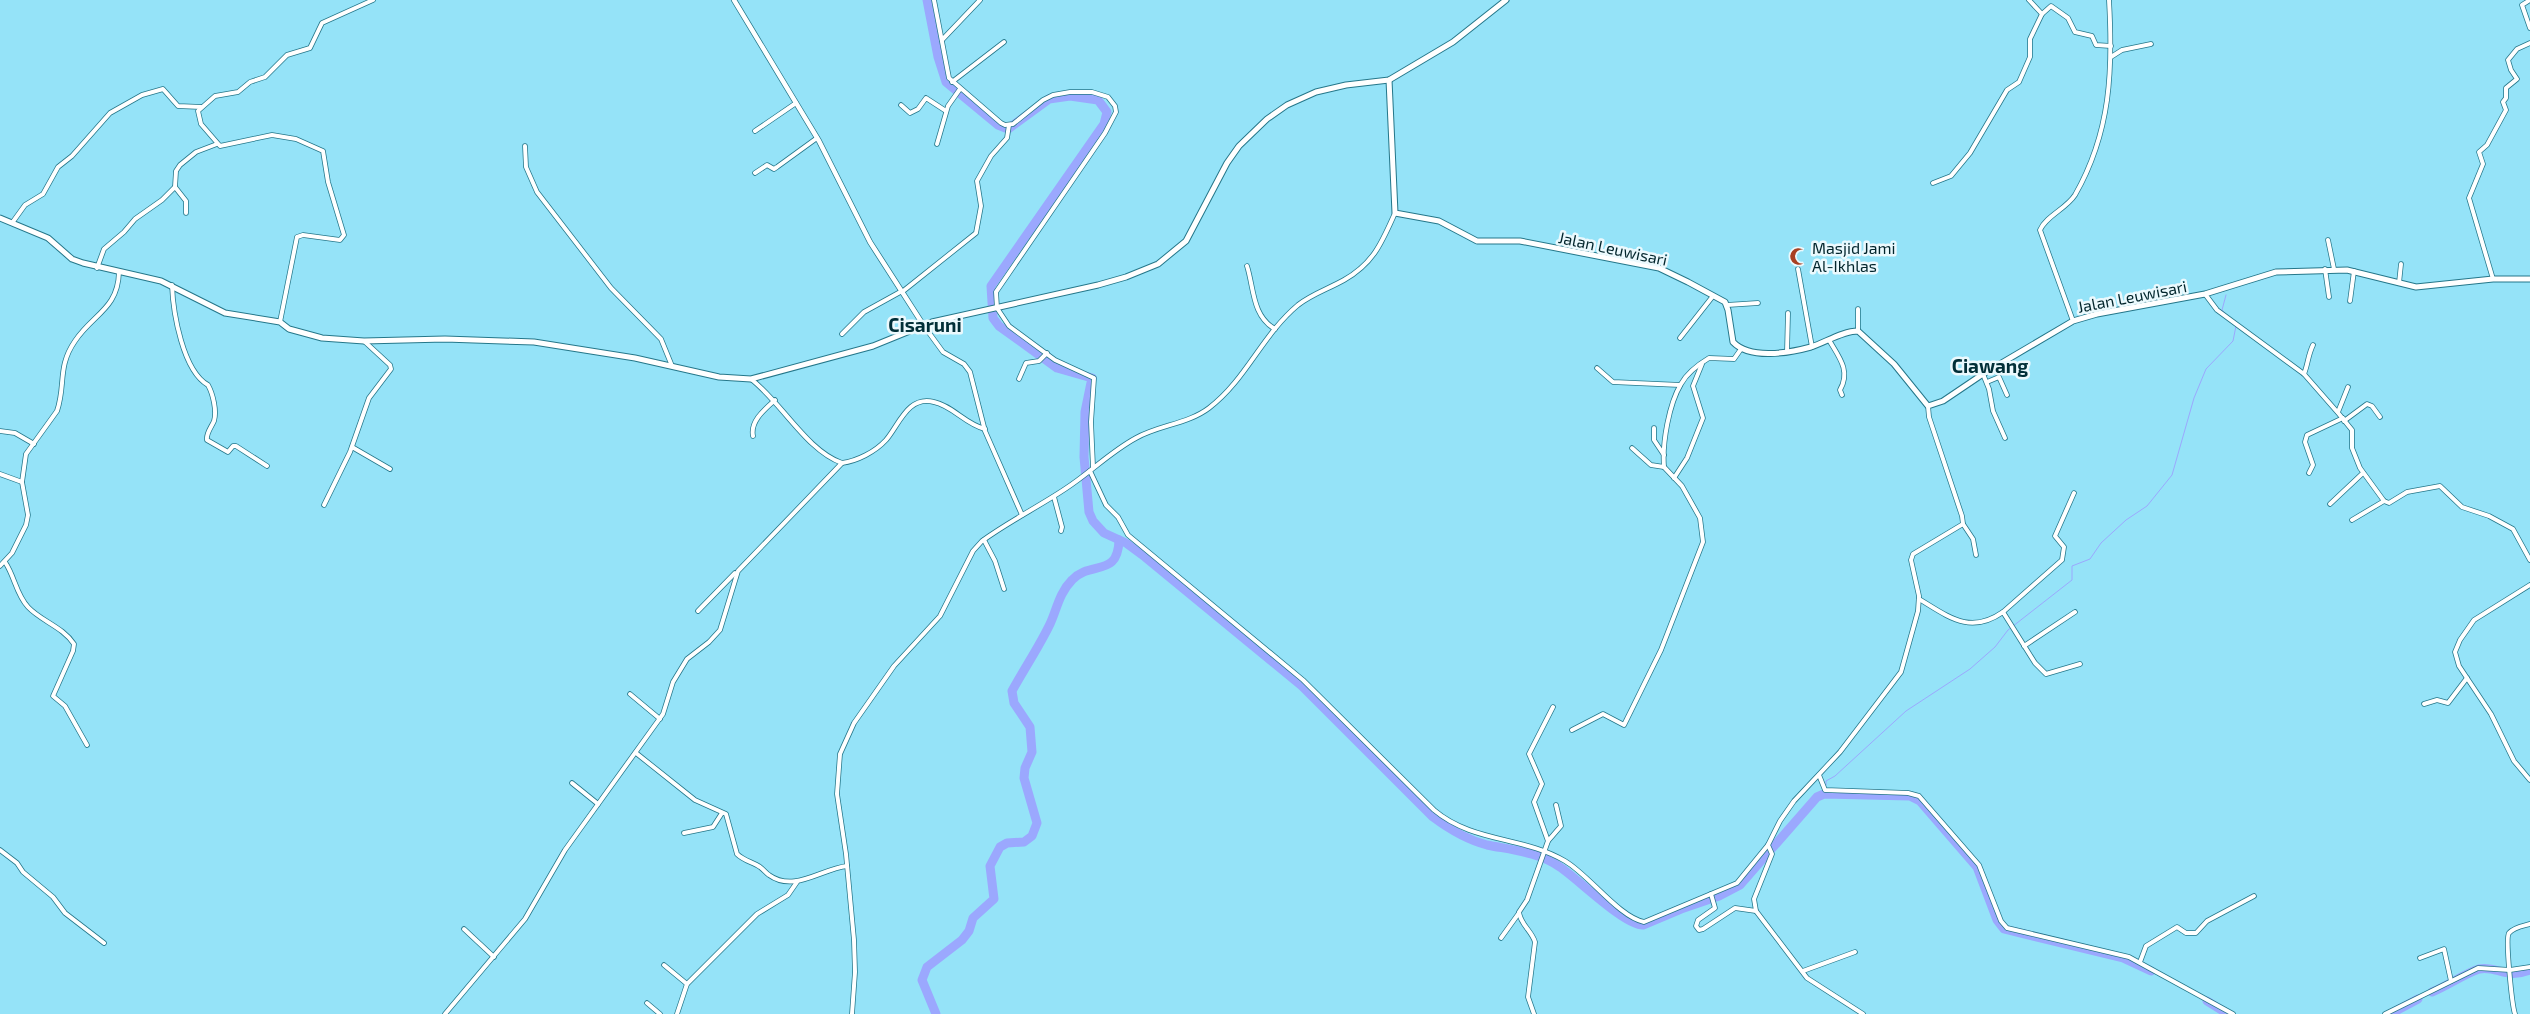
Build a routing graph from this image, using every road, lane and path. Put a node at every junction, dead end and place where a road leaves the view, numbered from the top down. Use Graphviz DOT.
graph roads {
  1 [pos="373,0"];
  2 [pos="734,0"];
  3 [pos="934,0"];
  4 [pos="980,0"];
  5 [pos="1506,0"];
  6 [pos="2029,0"];
  7 [pos="2109,0"];
  8 [pos="2530,0"];
  9 [pos="2042,14"];
  10 [pos="2530,28"];
  11 [pos="942,40"];
  12 [pos="1004,42"];
  13 [pos="2530,43"];
  14 [pos="2151,44"];
  15 [pos="2111,46"];
  16 [pos="2111,57"];
  17 [pos="1389,80"];
  18 [pos="952,82"];
  19 [pos="957,93"];
  20 [pos="796,103"];
  21 [pos="901,105"];
  22 [pos="201,107"];
  23 [pos="946,110"];
  24 [pos="1009,126"];
  25 [pos="755,131"];
  26 [pos="817,138"];
  27 [pos="217,144"];
  28 [pos="937,144"];
  29 [pos="525,146"];
  30 [pos="755,173"];
  31 [pos="1933,183"];
  32 [pos="174,187"];
  33 [pos="186,213"];
  34 [pos="1395,213"];
  35 [pos="0,218"];
  36 [pos="12,223"];
  37 [pos="2328,240"];
  38 [pos="2401,264"];
  39 [pos="1248,266"];
  40 [pos="97,268"];
  41 [pos="1798,269"];
  42 [pos="2325,269"];
  43 [pos="2334,269"];
  44 [pos="2354,271"];
  45 [pos="119,272"];
  46 [pos="2493,279"];
  47 [pos="2530,279"];
  48 [pos="2399,283"];
  49 [pos="172,285"];
  50 [pos="902,292"];
  51 [pos="2205,294"];
  52 [pos="1713,296"];
  53 [pos="2330,297"];
  54 [pos="2350,301"];
  55 [pos="1758,303"];
  56 [pos="1727,305"];
  57 [pos="993,309"];
  58 [pos="1858,309"];
  59 [pos="1788,313"];
  60 [pos="2073,321"];
  61 [pos="280,322"];
  62 [pos="924,326"];
  63 [pos="1274,329"];
  64 [pos="1858,332"];
  65 [pos="842,334"];
  66 [pos="1680,338"];
  67 [pos="1829,340"];
  68 [pos="364,341"];
  69 [pos="2313,345"];
  70 [pos="1812,347"];
  71 [pos="1741,349"];
  72 [pos="1787,352"];
  73 [pos="1044,356"];
  74 [pos="1702,364"];
  75 [pos="672,366"];
  76 [pos="1597,368"];
  77 [pos="1983,374"];
  78 [pos="2304,374"];
  79 [pos="751,379"];
  80 [pos="1018,379"];
  81 [pos="1987,382"];
  82 [pos="1680,385"];
  83 [pos="2348,387"];
  84 [pos="1842,395"];
  85 [pos="2007,395"];
  86 [pos="775,400"];
  87 [pos="1928,406"];
  88 [pos="2338,412"];
  89 [pos="2380,417"];
  90 [pos="2343,420"];
  91 [pos="1654,428"];
  92 [pos="985,429"];
  93 [pos="0,431"];
  94 [pos="753,436"];
  95 [pos="2005,438"];
  96 [pos="34,444"];
  97 [pos="352,447"];
  98 [pos="1632,448"];
  99 [pos="1664,456"];
  100 [pos="842,463"];
  101 [pos="267,466"];
  102 [pos="1664,467"];
  103 [pos="390,469"];
  104 [pos="1090,470"];
  105 [pos="2309,473"];
  106 [pos="2362,473"];
  107 [pos="0,474"];
  108 [pos="1674,478"];
  109 [pos="22,482"];
  110 [pos="2074,493"];
  111 [pos="1054,496"];
  112 [pos="2384,501"];
  113 [pos="2330,504"];
  114 [pos="324,505"];
  115 [pos="1022,515"];
  116 [pos="2352,520"];
  117 [pos="1963,524"];
  118 [pos="1061,531"];
  119 [pos="984,540"];
  120 [pos="1976,555"];
  121 [pos="2530,560"];
  122 [pos="5,562"];
  123 [pos="0,566"];
  124 [pos="738,571"];
  125 [pos="2530,585"];
  126 [pos="1004,589"];
  127 [pos="1919,599"];
  128 [pos="698,611"];
  129 [pos="2004,612"];
  130 [pos="2075,612"];
  131 [pos="2024,646"];
  132 [pos="2080,664"];
  133 [pos="2467,678"];
  134 [pos="630,694"];
  135 [pos="2424,704"];
  136 [pos="1552,707"];
  137 [pos="660,719"];
  138 [pos="1572,730"];
  139 [pos="87,744"];
  140 [pos="636,753"];
  141 [pos="1819,775"];
  142 [pos="2530,780"];
  143 [pos="572,783"];
  144 [pos="598,804"];
  145 [pos="1556,805"];
  146 [pos="722,813"];
  147 [pos="684,833"];
  148 [pos="1548,841"];
  149 [pos="1770,848"];
  150 [pos="0,850"];
  151 [pos="1545,851"];
  152 [pos="847,866"];
  153 [pos="797,882"];
  154 [pos="2254,896"];
  155 [pos="1712,897"];
  156 [pos="1756,911"];
  157 [pos="1519,912"];
  158 [pos="2530,924"];
  159 [pos="464,930"];
  160 [pos="1501,938"];
  161 [pos="104,943"];
  162 [pos="1855,952"];
  163 [pos="494,957"];
  164 [pos="2420,958"];
  165 [pos="2140,962"];
  166 [pos="664,965"];
  167 [pos="2530,967"];
  168 [pos="1803,971"];
  169 [pos="2510,974"];
  170 [pos="2451,981"];
  171 [pos="687,984"];
  172 [pos="647,1003"];
  173 [pos="445,1014"];
  174 [pos="660,1014"];
  175 [pos="677,1014"];
  176 [pos="852,1014"];
  177 [pos="1534,1014"];
  178 [pos="1863,1014"];
  179 [pos="2233,1014"];
  180 [pos="2385,1014"];
  181 [pos="2515,1014"];
  1 -- 22 [label="street"];
  2 -- 20 [label="street"];
  3 -- 11 [label="street"];
  4 -- 11 [label="street"];
  5 -- 17 [label="main road"];
  6 -- 9 [label="street"];
  7 -- 15 [label="street"];
  8 -- 10 [label="street"];
  9 -- 15 [label="street"];
  9 -- 31 [label="street"];
  11 -- 18 [label="street"];
  12 -- 18 [label="street"];
  13 -- 46 [label="street"];
  14 -- 16 [label="street"];
  15 -- 16 [label="street"];
  16 -- 60 [label="street"];
  17 -- 34 [label="main road"];
  17 -- 57 [label="main road"];
  18 -- 19 [label="street"];
  19 -- 23 [label="street"];
  19 -- 24 [label="street"];
  20 -- 25 [label="street"];
  20 -- 26 [label="street"];
  21 -- 23 [label="street"];
  22 -- 27 [label="street"];
  22 -- 36 [label="street"];
  23 -- 28 [label="street"];
  24 -- 50 [label="street"];
  24 -- 57 [label="street"];
  26 -- 30 [label="street"];
  26 -- 50 [label="street"];
  27 -- 32 [label="street"];
  27 -- 61 [label="street"];
  29 -- 75 [label="street"];
  32 -- 33 [label="street"];
  32 -- 40 [label="street"];
  34 -- 52 [label="main road, Jalan Leuwisari"];
  34 -- 63 [label="street"];
  35 -- 36 [label="main road"];
  36 -- 40 [label="main road"];
  37 -- 43 [label="street"];
  38 -- 48 [label="street"];
  39 -- 63 [label="street"];
  40 -- 45 [label="main road"];
  41 -- 70 [label="street"];
  42 -- 43 [label="main road, Jalan Leuwisari"];
  42 -- 51 [label="main road, Jalan Leuwisari"];
  42 -- 53 [label="street"];
  43 -- 44 [label="main road, Jalan Leuwisari"];
  44 -- 48 [label="main road, Jalan Leuwisari"];
  44 -- 54 [label="street"];
  45 -- 49 [label="main road"];
  45 -- 96 [label="street"];
  46 -- 47 [label="main road, Jalan Leuwisari"];
  46 -- 48 [label="main road, Jalan Leuwisari"];
  49 -- 61 [label="main road"];
  49 -- 101 [label="street"];
  50 -- 62 [label="street"];
  50 -- 65 [label="street"];
  51 -- 60 [label="main road, Jalan Leuwisari"];
  51 -- 78 [label="street"];
  52 -- 56 [label="main road, Jalan Leuwisari"];
  52 -- 66 [label="street"];
  55 -- 56 [label="street"];
  56 -- 71 [label="main road"];
  57 -- 62 [label="main road"];
  57 -- 73 [label="street"];
  58 -- 64 [label="street"];
  59 -- 72 [label="street"];
  60 -- 77 [label="main road, Jalan Leuwisari"];
  61 -- 68 [label="main road"];
  62 -- 79 [label="main road"];
  62 -- 92 [label="street"];
  63 -- 104 [label="street"];
  64 -- 67 [label="main road"];
  64 -- 87 [label="main road"];
  67 -- 70 [label="main road"];
  67 -- 84 [label="street"];
  68 -- 75 [label="main road"];
  68 -- 97 [label="street"];
  69 -- 78 [label="street"];
  70 -- 72 [label="main road"];
  71 -- 72 [label="main road"];
  71 -- 74 [label="street"];
  73 -- 80 [label="street"];
  73 -- 104 [label="street"];
  74 -- 82 [label="street"];
  74 -- 108 [label="street"];
  75 -- 79 [label="main road"];
  76 -- 82 [label="street"];
  77 -- 81 [label="street"];
  77 -- 87 [label="main road, Jalan Leuwisari"];
  78 -- 88 [label="street"];
  79 -- 86 [label="street"];
  81 -- 85 [label="street"];
  81 -- 95 [label="street"];
  82 -- 99 [label="street"];
  83 -- 88 [label="street"];
  86 -- 94 [label="street"];
  86 -- 100 [label="street"];
  87 -- 117 [label="street"];
  88 -- 90 [label="street"];
  89 -- 90 [label="street"];
  90 -- 105 [label="street"];
  90 -- 106 [label="street"];
  91 -- 99 [label="street"];
  92 -- 100 [label="street"];
  92 -- 115 [label="street"];
  93 -- 96 [label="street"];
  96 -- 109 [label="street"];
  97 -- 103 [label="street"];
  97 -- 114 [label="street"];
  98 -- 102 [label="street"];
  99 -- 102 [label="street"];
  100 -- 124 [label="street"];
  102 -- 108 [label="street"];
  104 -- 111 [label="street"];
  104 -- 151 [label="street"];
  106 -- 112 [label="street"];
  106 -- 113 [label="street"];
  107 -- 109 [label="street"];
  108 -- 138 [label="street"];
  109 -- 122 [label="street"];
  110 -- 129 [label="street"];
  111 -- 115 [label="street"];
  111 -- 118 [label="street"];
  112 -- 116 [label="street"];
  112 -- 121 [label="street"];
  115 -- 119 [label="street"];
  117 -- 120 [label="street"];
  117 -- 127 [label="street"];
  119 -- 126 [label="street"];
  119 -- 152 [label="street"];
  122 -- 123 [label="street"];
  122 -- 139 [label="street"];
  124 -- 128 [label="street"];
  124 -- 137 [label="street"];
  125 -- 133 [label="street"];
  127 -- 129 [label="street"];
  127 -- 141 [label="street"];
  129 -- 131 [label="street"];
  130 -- 131 [label="street"];
  131 -- 132 [label="street"];
  133 -- 135 [label="street"];
  133 -- 142 [label="street"];
  134 -- 137 [label="street"];
  136 -- 148 [label="street"];
  137 -- 140 [label="street"];
  140 -- 144 [label="street"];
  140 -- 146 [label="street"];
  141 -- 149 [label="street"];
  141 -- 165 [label="street"];
  143 -- 144 [label="street"];
  144 -- 163 [label="street"];
  145 -- 148 [label="street"];
  146 -- 147 [label="street"];
  146 -- 153 [label="street"];
  148 -- 151 [label="street"];
  149 -- 155 [label="street"];
  149 -- 156 [label="street"];
  150 -- 161 [label="street"];
  151 -- 155 [label="street"];
  151 -- 157 [label="street"];
  152 -- 153 [label="street"];
  152 -- 176 [label="street"];
  153 -- 171 [label="street"];
  154 -- 165 [label="street"];
  155 -- 156 [label="street"];
  156 -- 168 [label="street"];
  157 -- 160 [label="street"];
  157 -- 177 [label="street"];
  158 -- 169 [label="street"];
  159 -- 163 [label="street"];
  162 -- 168 [label="street"];
  163 -- 173 [label="street"];
  164 -- 170 [label="street"];
  165 -- 179 [label="street"];
  166 -- 171 [label="street"];
  167 -- 169 [label="street"];
  168 -- 178 [label="street"];
  169 -- 170 [label="street"];
  169 -- 181 [label="street"];
  170 -- 180 [label="street"];
  171 -- 175 [label="street"];
  172 -- 174 [label="street"];
}
